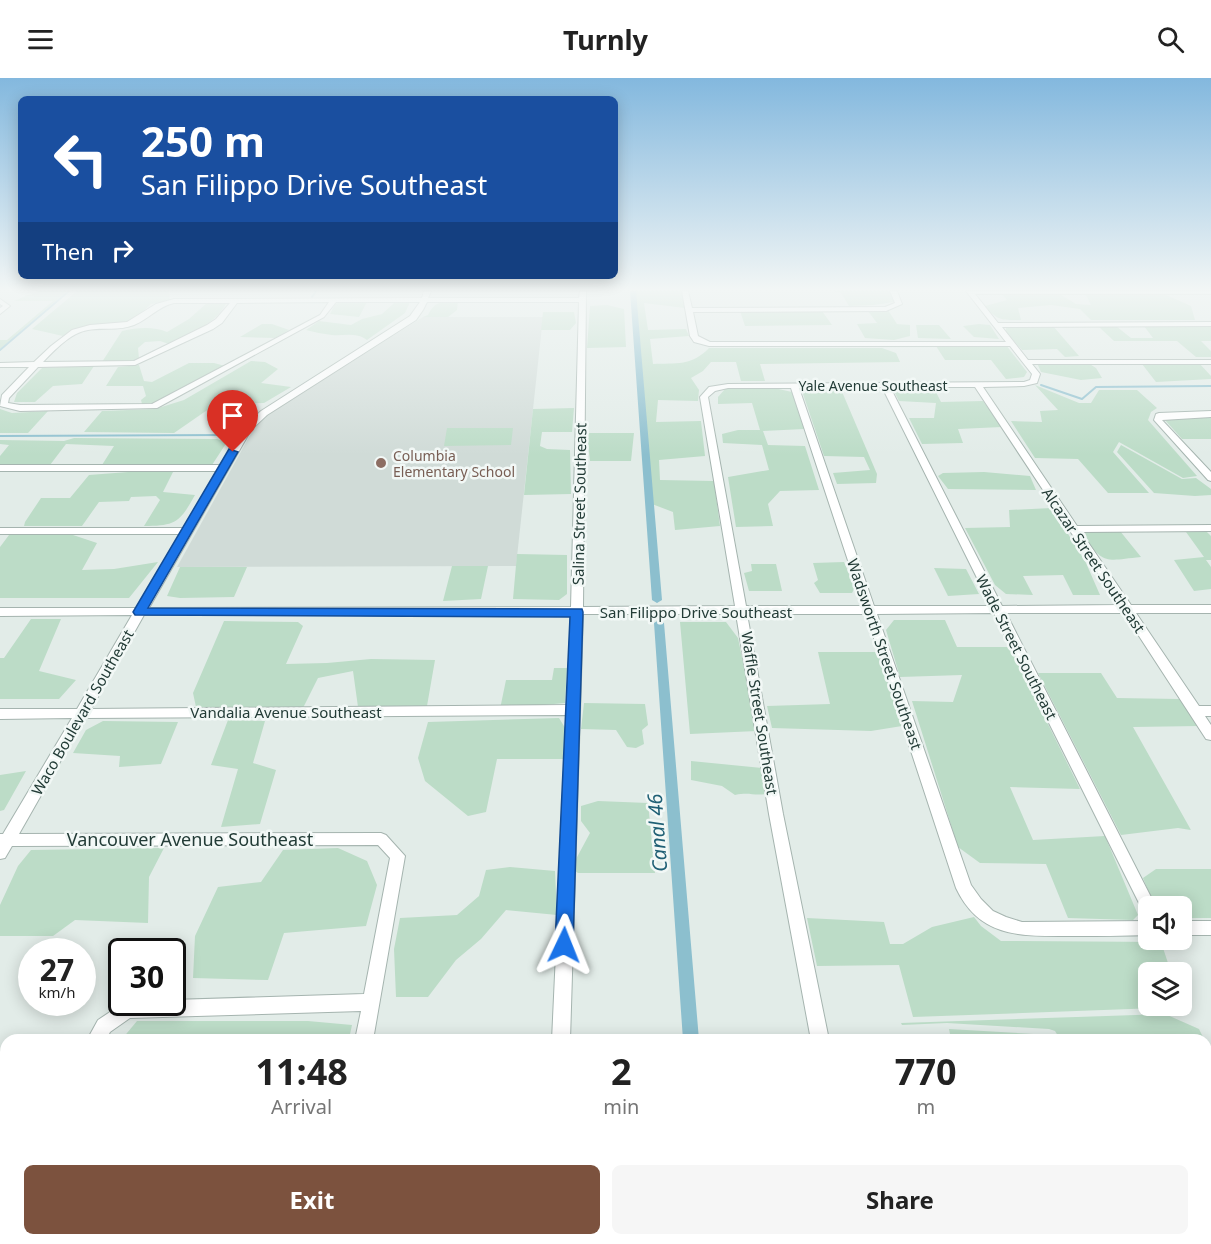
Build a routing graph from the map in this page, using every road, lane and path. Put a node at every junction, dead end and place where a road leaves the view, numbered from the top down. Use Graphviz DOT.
graph roads {
  1 [pos="59,345"];
  2 [pos="172,345"];
  3 [pos="267,345"];
  4 [pos="370,345"];
  5 [pos="582,345"];
  6 [pos="1012,345"];
  7 [pos="1026,362"];
  8 [pos="1211,362"];
  9 [pos="38,364"];
  10 [pos="0,365"];
  11 [pos="977,384"];
  12 [pos="794,385"];
  13 [pos="885,385"];
  14 [pos="712,388"];
  15 [pos="1211,414"];
  16 [pos="1200,466"];
  17 [pos="1211,466"];
  18 [pos="0,468"];
  19 [pos="223,468"];
  20 [pos="1211,478"];
  21 [pos="1211,528"];
  22 [pos="1073,529"];
  23 [pos="0,531"];
  24 [pos="188,531"];
  25 [pos="1126,609"];
  26 [pos="1211,609"];
  27 [pos="871,610"];
  28 [pos="998,610"];
  29 [pos="743,611"];
  30 [pos="0,612"];
  31 [pos="140,612"];
  32 [pos="577,612"];
  33 [pos="573,710"];
  34 [pos="1195,711"];
  35 [pos="1211,711"];
  36 [pos="0,714"];
  37 [pos="81,714"];
  38 [pos="1211,735"];
  39 [pos="2,844"];
  40 [pos="1143,896"];
  41 [pos="1138,928"];
  42 [pos="1192,928"];
  43 [pos="1211,928"];
  44 [pos="371,1002"];
  45 [pos="99,1034"];
  46 [pos="365,1034"];
  47 [pos="561,1034"];
  48 [pos="819,1034"];
  1 -- 9 [label="street"];
  2 -- 9 [label="street"];
  3 -- 9 [label="street"];
  4 -- 19 [label="street, Waco Boulevard Southeast"];
  5 -- 32 [label="street, Salina Street Southeast"];
  6 -- 7 [label="street"];
  7 -- 8 [label="street"];
  7 -- 11 [label="street, Yale Avenue Southeast"];
  9 -- 10 [label="street"];
  11 -- 13 [label="street, Yale Avenue Southeast"];
  11 -- 22 [label="street, Alcazar Street Southeast"];
  12 -- 13 [label="street, Yale Avenue Southeast"];
  12 -- 14 [label="street, Yale Avenue Southeast"];
  12 -- 27 [label="street, Wadsworth Street Southeast"];
  13 -- 28 [label="street, Wade Street Southeast"];
  14 -- 29 [label="street, Waffle Street Southeast"];
  15 -- 16 [label="street"];
  16 -- 17 [label="street"];
  16 -- 20 [label="street"];
  18 -- 19 [label="street"];
  19 -- 24 [label="street, Waco Boulevard Southeast"];
  21 -- 22 [label="street"];
  22 -- 25 [label="street, Alcazar Street Southeast"];
  23 -- 24 [label="street"];
  24 -- 31 [label="street, Waco Boulevard Southeast"];
  25 -- 26 [label="street, San Filippo Drive Southeast"];
  25 -- 28 [label="street, San Filippo Drive Southeast"];
  25 -- 34 [label="street, Alcazar Street Southeast"];
  27 -- 28 [label="street, San Filippo Drive Southeast"];
  27 -- 29 [label="street, San Filippo Drive Southeast"];
  27 -- 41 [label="street, Wadsworth Street Southeast"];
  28 -- 40 [label="street, Wade Street Southeast"];
  29 -- 32 [label="street, San Filippo Drive Southeast"];
  29 -- 48 [label="street, Waffle Street Southeast"];
  30 -- 31 [label="street, San Filippo Drive Southeast"];
  31 -- 32 [label="street, San Filippo Drive Southeast"];
  31 -- 37 [label="street, Waco Boulevard Southeast"];
  32 -- 33 [label="street, Salina Street Southeast"];
  33 -- 37 [label="street, Vandalia Avenue Southeast"];
  33 -- 47 [label="street, Salina Street Southeast"];
  34 -- 35 [label="street"];
  34 -- 38 [label="street, Alcazar Street Southeast"];
  36 -- 37 [label="street, Vandalia Avenue Southeast"];
  37 -- 39 [label="street, Waco Boulevard Southeast"];
  39 -- 44 [label="street, Vancouver Avenue Southeast"];
  42 -- 43 [label="street"];
  44 -- 45 [label="street"];
  44 -- 46 [label="street"];
}
